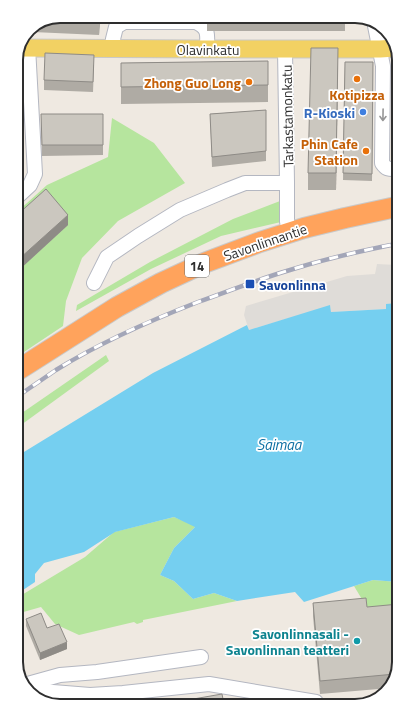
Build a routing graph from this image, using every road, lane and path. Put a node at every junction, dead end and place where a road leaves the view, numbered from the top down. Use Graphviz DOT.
graph roads {
  1 [pos="122,23"];
  2 [pos="198,23"];
  3 [pos="380,33"];
  4 [pos="26,47"];
  5 [pos="112,48"];
  6 [pos="387,48"];
  7 [pos="207,49"];
  8 [pos="285,49"];
  9 [pos="24,54"];
  10 [pos="392,170"];
  11 [pos="287,183"];
  12 [pos="23,191"];
  13 [pos="392,208"];
  14 [pos="287,222"];
  15 [pos="94,283"];
  16 [pos="23,367"];
  17 [pos="201,657"];
  18 [pos="29,683"];
  19 [pos="37,691"];
  20 [pos="288,699"];
  1 -- 5 [label="street"];
  2 -- 7 [label="street"];
  3 -- 6 [label="street"];
  4 -- 5 [label="main road, Olavinkatu"];
  5 -- 7 [label="main road, Olavinkatu"];
  6 -- 8 [label="main road, Olavinkatu"];
  6 -- 10 [label="street, one-way"];
  7 -- 8 [label="main road, Olavinkatu"];
  8 -- 11 [label="street, Tarkastamonkatu"];
  9 -- 12 [label="street"];
  11 -- 14 [label="street, Tarkastamonkatu"];
  11 -- 15 [label="street"];
  13 -- 16 [label="highway, Savonlinnantie / 14"];
  17 -- 18 [label="street"];
  19 -- 20 [label="street"];
}
